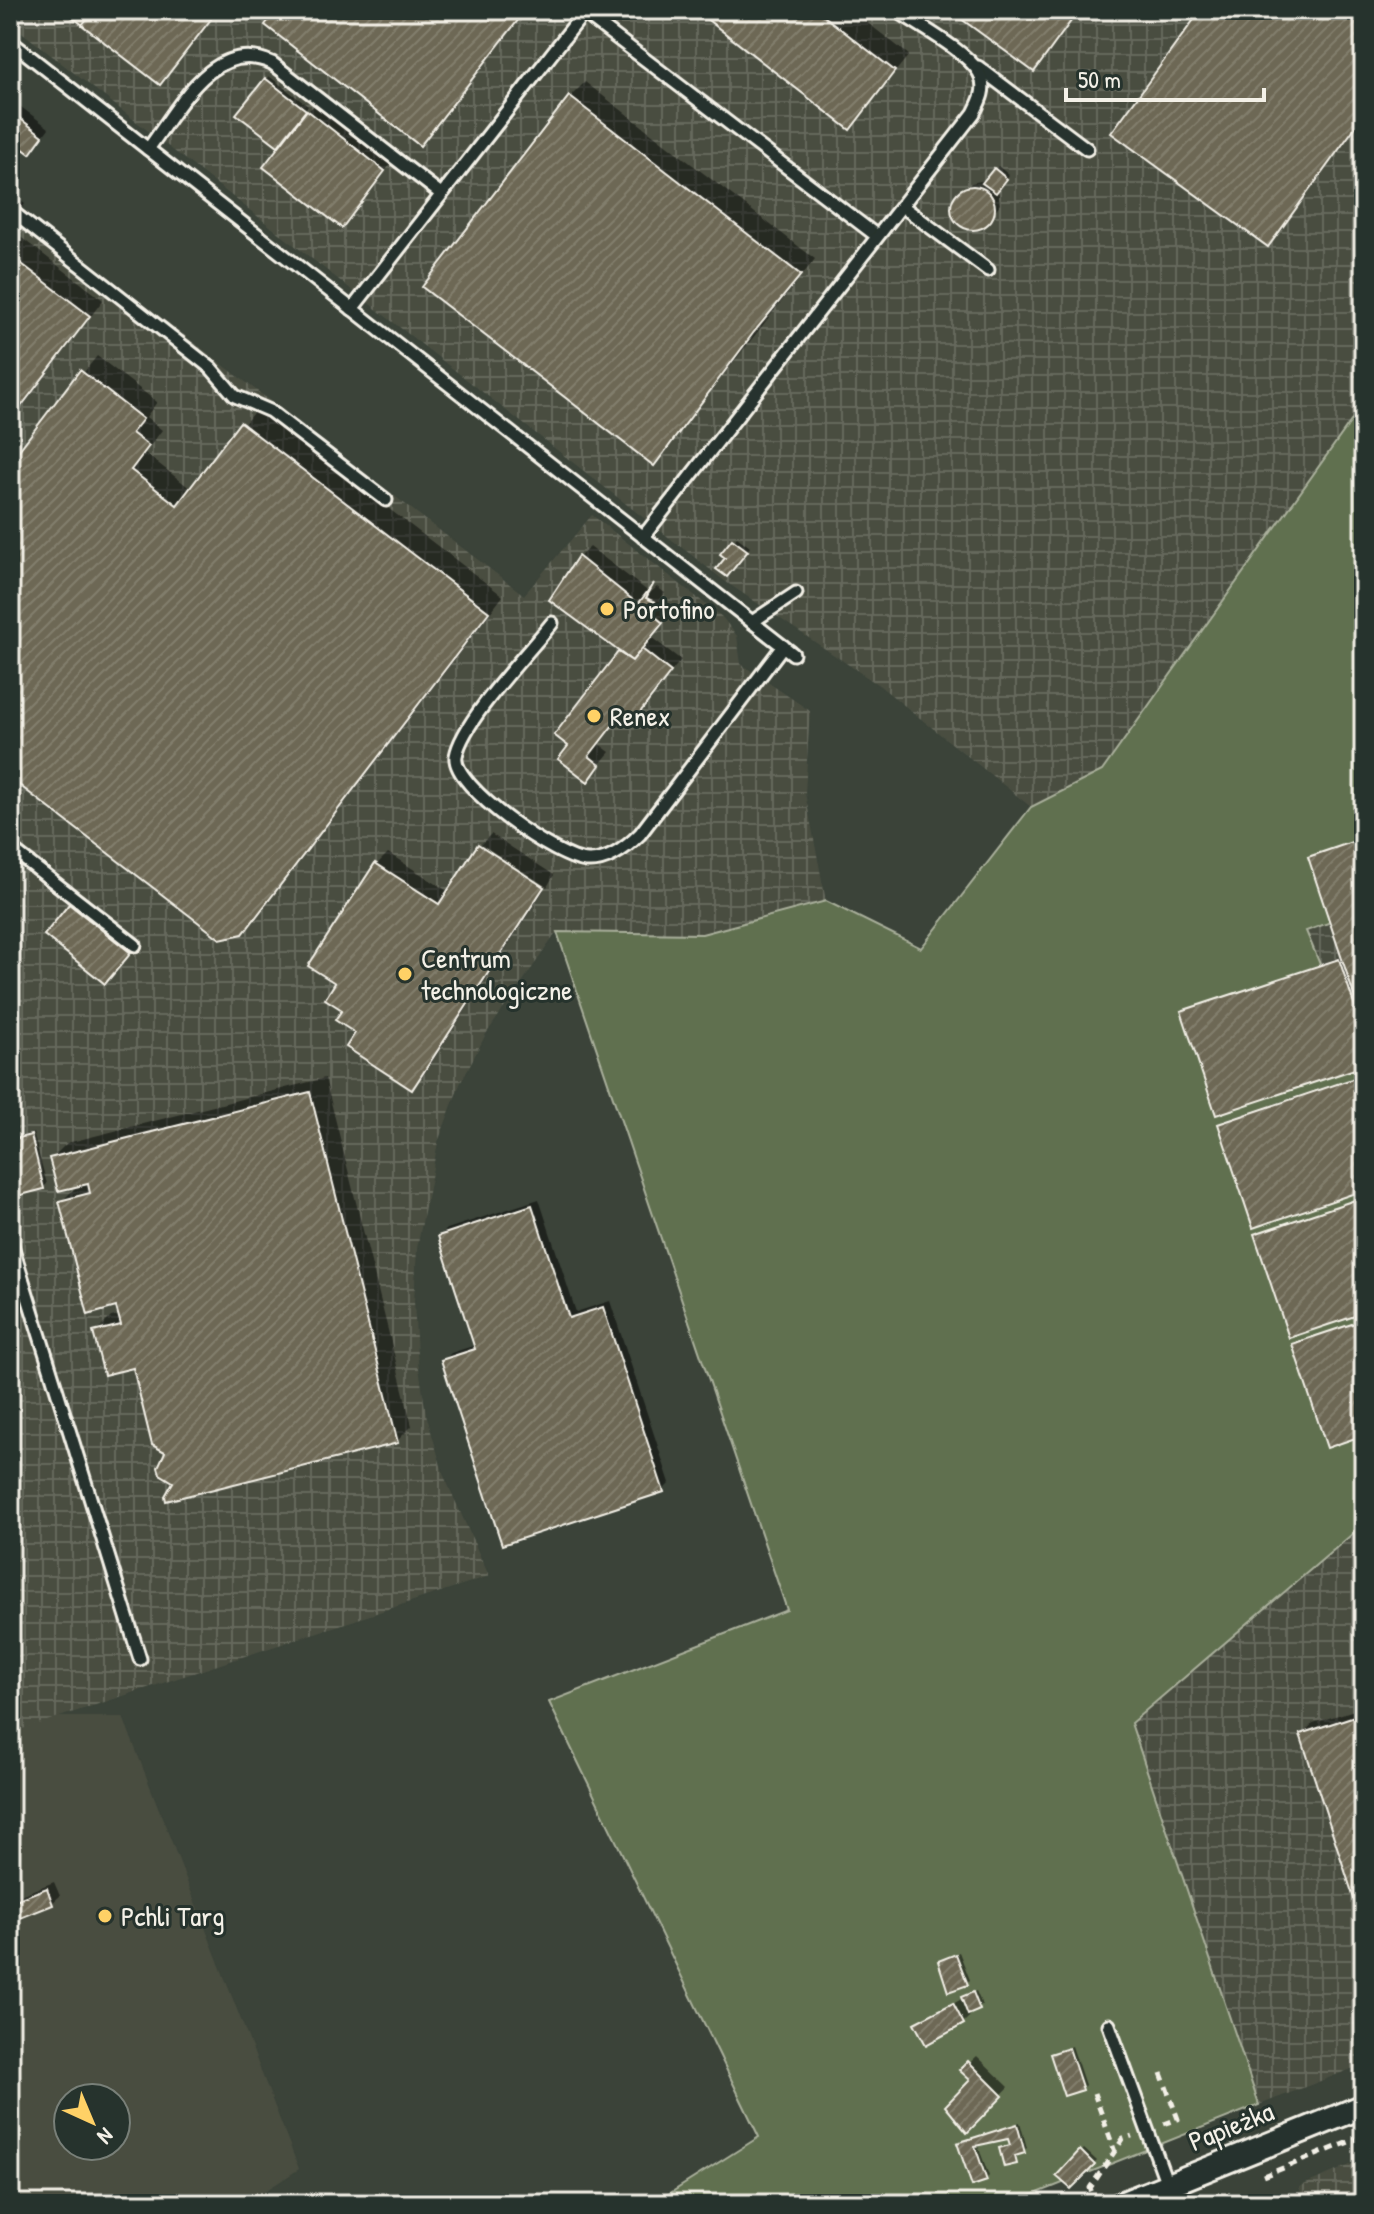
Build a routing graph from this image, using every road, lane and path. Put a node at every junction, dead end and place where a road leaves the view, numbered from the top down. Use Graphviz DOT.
graph roads {
  1 [pos="896,10"];
  2 [pos="585,11"];
  3 [pos="10,41"];
  4 [pos="974,65"];
  5 [pos="148,149"];
  6 [pos="1087,149"];
  7 [pos="441,194"];
  8 [pos="902,206"];
  9 [pos="10,210"];
  10 [pos="877,236"];
  11 [pos="988,270"];
  12 [pos="352,309"];
  13 [pos="386,500"];
  14 [pos="643,537"];
  15 [pos="796,593"];
  16 [pos="752,622"];
  17 [pos="552,623"];
  18 [pos="783,646"];
  19 [pos="793,654"];
  20 [pos="10,848"];
  21 [pos="135,945"];
  22 [pos="10,1239"];
  23 [pos="140,1659"];
  24 [pos="1109,2025"];
  25 [pos="1094,2093"];
  26 [pos="1364,2106"];
  27 [pos="1364,2136"];
  28 [pos="1115,2153"];
  29 [pos="1249,2181"];
  30 [pos="1167,2184"];
  31 [pos="1121,2204"];
  1 -- 4 [label="lane"];
  2 -- 7 [label="lane"];
  2 -- 10 [label="lane"];
  3 -- 5 [label="lane"];
  4 -- 6 [label="lane"];
  4 -- 8 [label="lane"];
  5 -- 7 [label="lane"];
  5 -- 12 [label="lane"];
  7 -- 12 [label="lane"];
  8 -- 10 [label="lane"];
  8 -- 11 [label="lane"];
  9 -- 13 [label="lane"];
  10 -- 14 [label="lane"];
  12 -- 14 [label="lane"];
  14 -- 16 [label="lane"];
  15 -- 16 [label="lane"];
  16 -- 18 [label="lane"];
  17 -- 18 [label="lane"];
  18 -- 19 [label="lane"];
  20 -- 21 [label="lane"];
  22 -- 23 [label="lane"];
  24 -- 30 [label="lane"];
  25 -- 28 [label="path"];
  26 -- 30 [label="street, Papieżka"];
  27 -- 29 [label="path"];
  30 -- 31 [label="street, Papieżka"];
}
